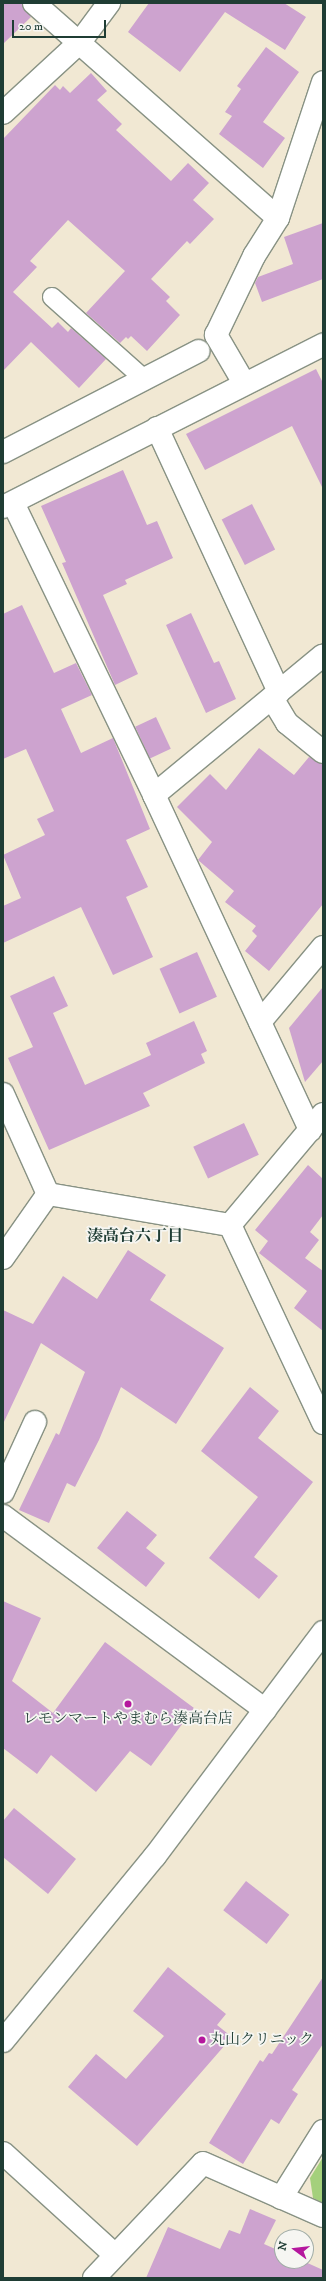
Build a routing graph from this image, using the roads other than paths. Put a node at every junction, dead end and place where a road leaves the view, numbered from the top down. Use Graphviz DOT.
graph roads {
  1 [pos="34,3"];
  2 [pos="109,3"];
  3 [pos="80,42"];
  4 [pos="323,82"];
  5 [pos="3,113"];
  6 [pos="278,218"];
  7 [pos="52,297"];
  8 [pos="323,345"];
  9 [pos="199,351"];
  10 [pos="144,379"];
  11 [pos="244,383"];
  12 [pos="157,428"];
  13 [pos="3,452"];
  14 [pos="8,505"];
  15 [pos="323,656"];
  16 [pos="276,695"];
  17 [pos="323,752"];
  18 [pos="154,795"];
  19 [pos="323,947"];
  20 [pos="260,1022"];
  21 [pos="3,1094"];
  22 [pos="316,1122"];
  23 [pos="48,1194"];
  24 [pos="230,1225"];
  25 [pos="3,1258"];
  26 [pos="35,1422"];
  27 [pos="323,1423"];
  28 [pos="3,1492"];
  29 [pos="3,1516"];
  30 [pos="323,1632"];
  31 [pos="265,1710"];
  32 [pos="3,2041"];
  33 [pos="323,2131"];
  34 [pos="3,2153"];
  35 [pos="281,2198"];
  36 [pos="323,2216"];
  37 [pos="115,2255"];
  38 [pos="94,2278"];
  1 -- 3 [label="street"];
  2 -- 3 [label="street"];
  3 -- 5 [label="street"];
  3 -- 6 [label="street"];
  4 -- 6 [label="street"];
  6 -- 11 [label="street"];
  7 -- 10 [label="lane"];
  8 -- 11 [label="street"];
  9 -- 10 [label="street"];
  10 -- 13 [label="street"];
  11 -- 12 [label="street"];
  12 -- 14 [label="street"];
  12 -- 16 [label="street"];
  14 -- 18 [label="street"];
  15 -- 16 [label="street"];
  16 -- 17 [label="street"];
  16 -- 18 [label="street"];
  18 -- 20 [label="street"];
  19 -- 20 [label="street"];
  20 -- 22 [label="street"];
  21 -- 23 [label="street"];
  22 -- 24 [label="street"];
  23 -- 24 [label="street"];
  23 -- 25 [label="street"];
  24 -- 27 [label="street"];
  26 -- 28 [label="street"];
  29 -- 31 [label="street"];
  30 -- 31 [label="street"];
  31 -- 32 [label="street"];
  33 -- 35 [label="street"];
  34 -- 37 [label="street"];
  35 -- 36 [label="street"];
  35 -- 37 [label="street"];
  37 -- 38 [label="street"];
}
